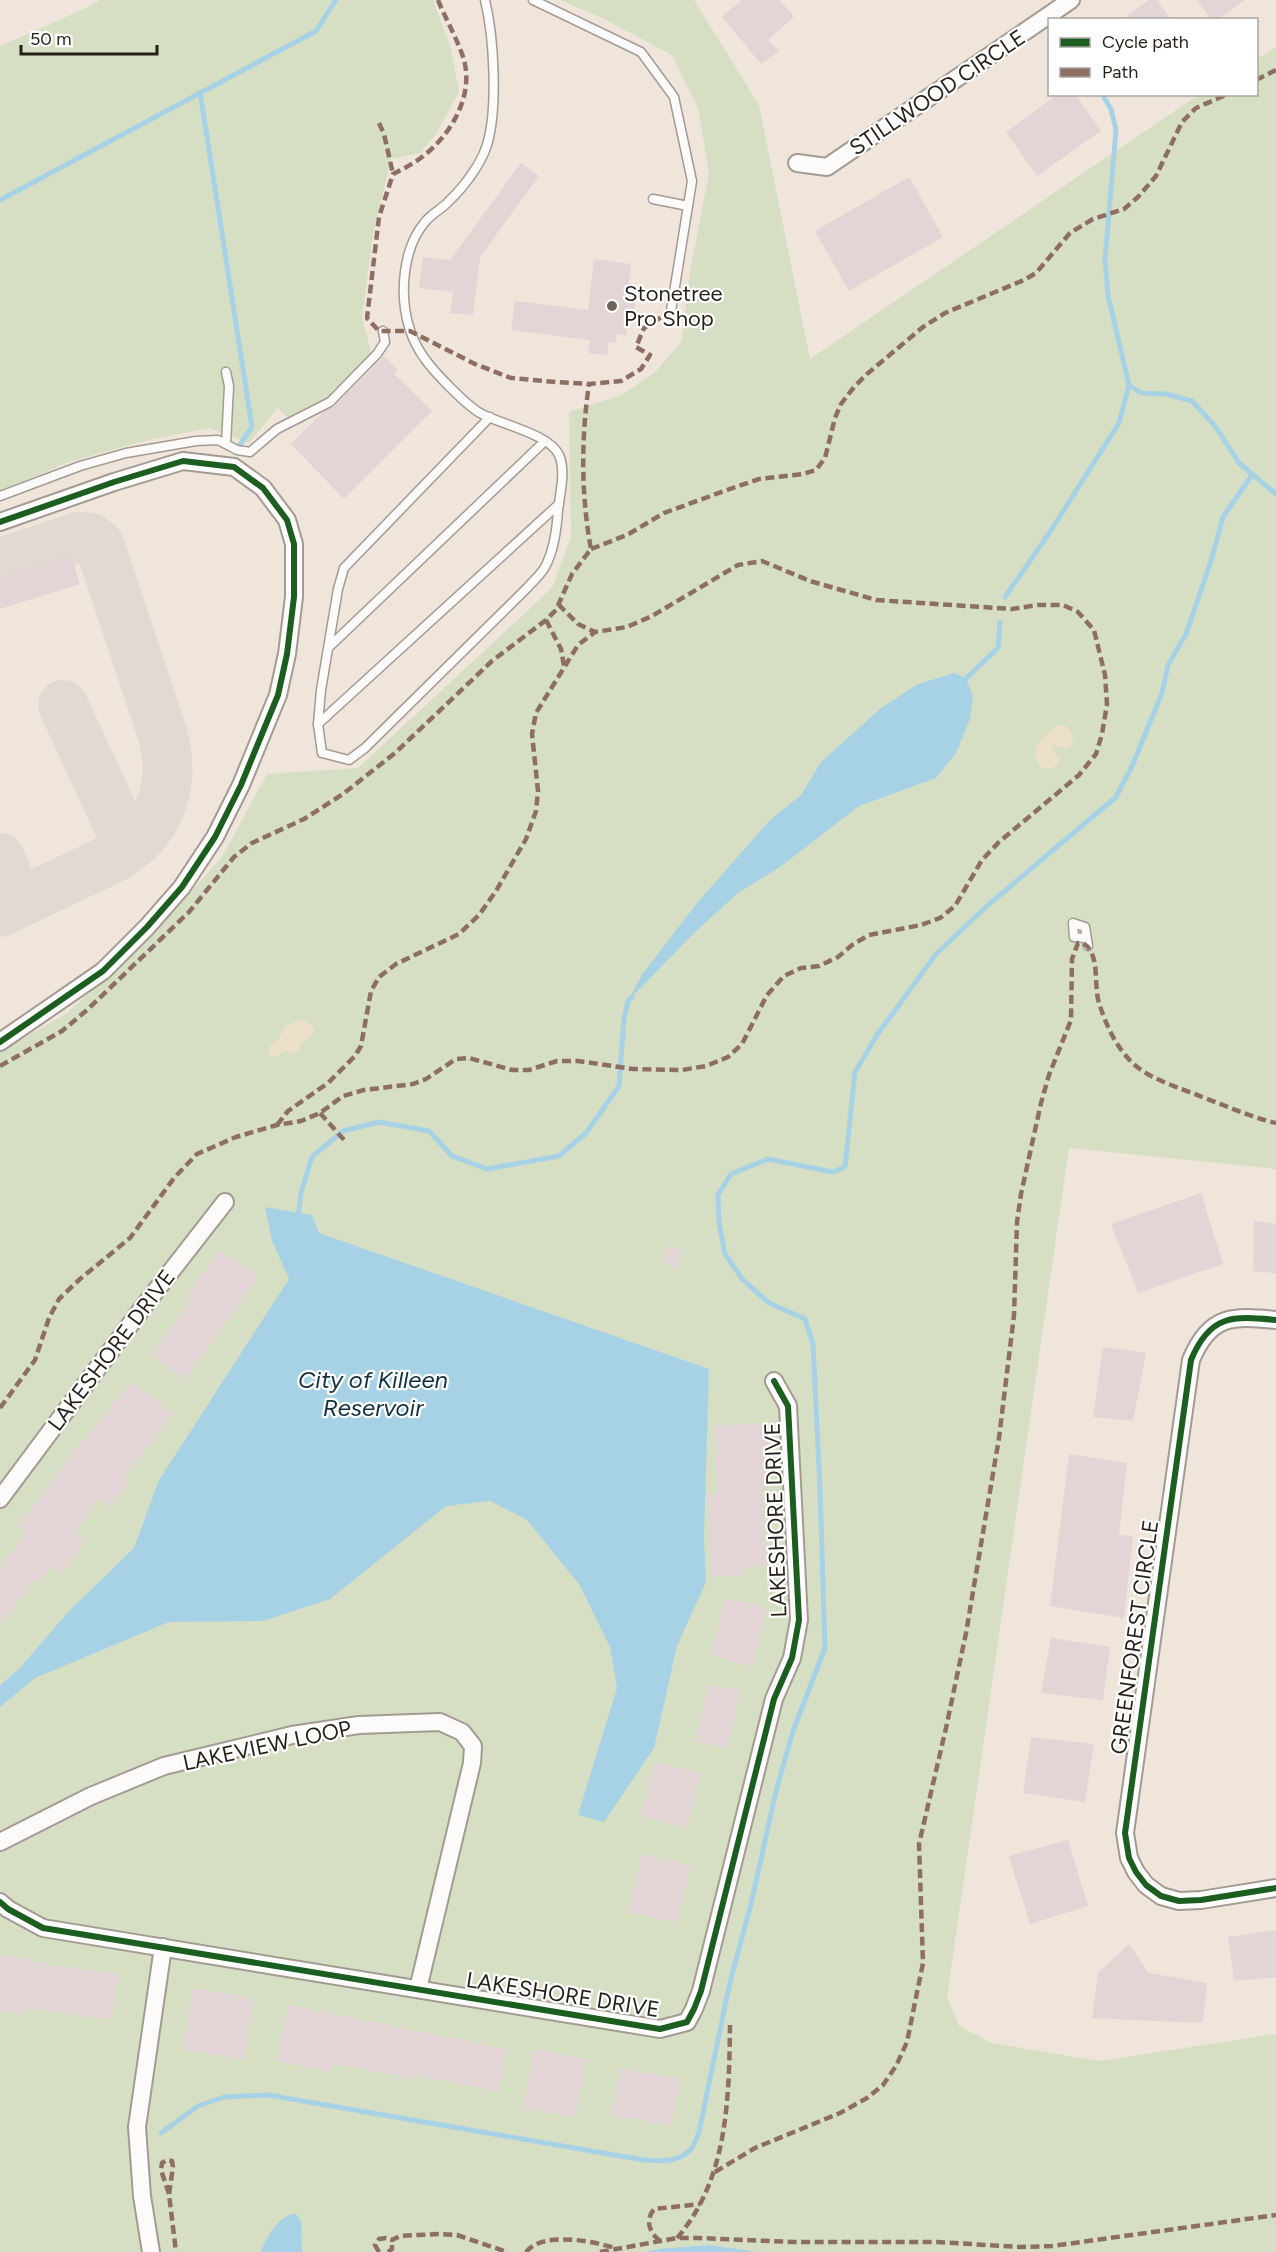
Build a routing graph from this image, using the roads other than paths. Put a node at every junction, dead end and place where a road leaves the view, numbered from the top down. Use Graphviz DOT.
graph roads {
  1 [pos="485,0"];
  2 [pos="533,0"];
  3 [pos="1071,0"];
  4 [pos="797,163"];
  5 [pos="653,199"];
  6 [pos="688,206"];
  7 [pos="671,311"];
  8 [pos="383,331"];
  9 [pos="226,372"];
  10 [pos="490,417"];
  11 [pos="545,441"];
  12 [pos="226,444"];
  13 [pos="0,496"];
  14 [pos="559,504"];
  15 [pos="0,522"];
  16 [pos="329,648"];
  17 [pos="318,724"];
  18 [pos="0,1042"];
  19 [pos="225,1202"];
  20 [pos="1276,1320"];
  21 [pos="774,1381"];
  22 [pos="0,1499"];
  23 [pos="0,1842"];
  24 [pos="1276,1888"];
  25 [pos="0,1902"];
  26 [pos="163,1947"];
  27 [pos="418,1989"];
  28 [pos="151,2252"];
  1 -- 10 [label="lane"];
  2 -- 6 [label="lane"];
  3 -- 4 [label="street, STILLWOOD CIRCLE"];
  5 -- 6 [label="lane"];
  6 -- 7 [label="lane"];
  8 -- 12 [label="lane"];
  9 -- 12 [label="lane"];
  10 -- 11 [label="lane"];
  10 -- 16 [label="lane"];
  11 -- 14 [label="lane"];
  11 -- 16 [label="lane"];
  12 -- 13 [label="lane"];
  14 -- 17 [label="lane"];
  14 -- 17 [label="lane"];
  15 -- 18 [label="street"];
  16 -- 17 [label="lane"];
  19 -- 22 [label="street, LAKESHORE DRIVE"];
  20 -- 24 [label="street, GREENFOREST CIRCLE"];
  21 -- 27 [label="street, LAKESHORE DRIVE"];
  23 -- 27 [label="street, LAKEVIEW LOOP"];
  25 -- 26 [label="street, LAKESHORE DRIVE"];
  26 -- 27 [label="street, LAKESHORE DRIVE"];
  26 -- 28 [label="street"];
}
